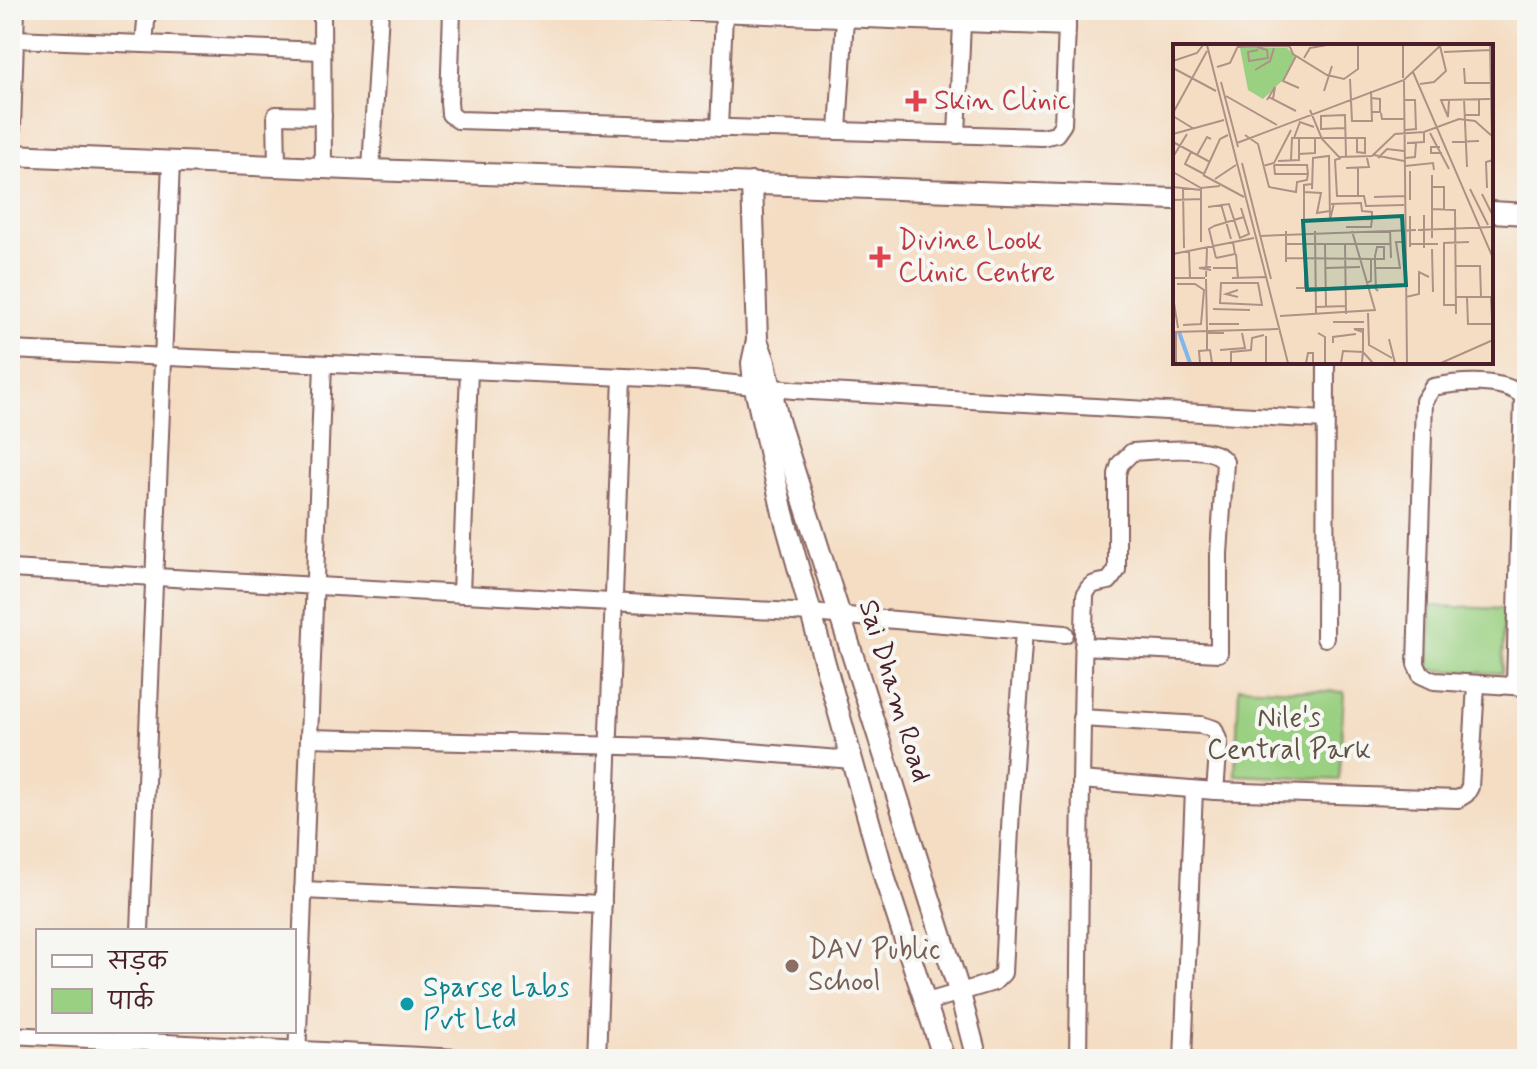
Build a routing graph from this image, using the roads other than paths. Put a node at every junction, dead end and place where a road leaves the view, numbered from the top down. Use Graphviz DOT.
graph roads {
  1 [pos="16,10"];
  2 [pos="147,10"];
  3 [pos="322,10"];
  4 [pos="380,10"];
  5 [pos="452,10"];
  6 [pos="641,10"];
  7 [pos="1067,10"];
  8 [pos="724,14"];
  9 [pos="845,18"];
  10 [pos="962,23"];
  11 [pos="1067,27"];
  12 [pos="14,39"];
  13 [pos="144,44"];
  14 [pos="322,51"];
  15 [pos="323,116"];
  16 [pos="719,128"];
  17 [pos="838,131"];
  18 [pos="957,135"];
  19 [pos="10,155"];
  20 [pos="171,162"];
  21 [pos="277,166"];
  22 [pos="323,168"];
  23 [pos="371,170"];
  24 [pos="752,183"];
  25 [pos="1173,199"];
  26 [pos="1493,212"];
  27 [pos="1527,214"];
  28 [pos="10,350"];
  29 [pos="163,357"];
  30 [pos="323,364"];
  31 [pos="1326,364"];
  32 [pos="10,367"];
  33 [pos="469,370"];
  34 [pos="622,377"];
  35 [pos="762,385"];
  36 [pos="1325,420"];
  37 [pos="10,569"];
  38 [pos="154,577"];
  39 [pos="315,586"];
  40 [pos="461,594"];
  41 [pos="614,602"];
  42 [pos="811,613"];
  43 [pos="841,615"];
  44 [pos="1024,631"];
  45 [pos="1065,634"];
  46 [pos="1325,638"];
  47 [pos="1083,646"];
  48 [pos="1476,685"];
  49 [pos="1521,686"];
  50 [pos="1081,718"];
  51 [pos="309,738"];
  52 [pos="609,745"];
  53 [pos="853,760"];
  54 [pos="1081,780"];
  55 [pos="1194,790"];
  56 [pos="1215,791"];
  57 [pos="303,890"];
  58 [pos="603,904"];
  59 [pos="140,929"];
  60 [pos="960,994"];
  61 [pos="927,1002"];
  62 [pos="10,1035"];
  63 [pos="135,1036"];
  64 [pos="297,1054"];
  65 [pos="440,1058"];
  66 [pos="134,1059"];
  67 [pos="478,1059"];
  68 [pos="597,1059"];
  69 [pos="944,1059"];
  70 [pos="977,1059"];
  71 [pos="1078,1059"];
  72 [pos="1183,1059"];
  1 -- 12 [label="street"];
  2 -- 13 [label="street"];
  3 -- 14 [label="street"];
  4 -- 23 [label="street"];
  5 -- 16 [label="street"];
  6 -- 8 [label="street"];
  7 -- 11 [label="street"];
  8 -- 9 [label="street"];
  8 -- 16 [label="street"];
  9 -- 10 [label="street"];
  9 -- 17 [label="street"];
  10 -- 11 [label="street"];
  10 -- 18 [label="street"];
  11 -- 18 [label="street"];
  12 -- 13 [label="street"];
  12 -- 19 [label="street"];
  13 -- 14 [label="street"];
  14 -- 15 [label="street"];
  15 -- 21 [label="street"];
  15 -- 22 [label="street"];
  16 -- 17 [label="street"];
  17 -- 18 [label="street"];
  19 -- 20 [label="street"];
  20 -- 21 [label="street"];
  20 -- 29 [label="street"];
  21 -- 22 [label="street"];
  22 -- 23 [label="street"];
  23 -- 24 [label="street"];
  24 -- 25 [label="street"];
  24 -- 35 [label="street, Sai Dham Road"];
  26 -- 27 [label="street"];
  28 -- 29 [label="street"];
  28 -- 32 [label="street"];
  29 -- 30 [label="street"];
  29 -- 38 [label="street"];
  30 -- 33 [label="street"];
  30 -- 39 [label="street"];
  31 -- 36 [label="street"];
  33 -- 34 [label="street"];
  33 -- 40 [label="street"];
  34 -- 35 [label="street"];
  34 -- 41 [label="street"];
  35 -- 36 [label="street"];
  35 -- 42 [label="street, Sai Dham Road"];
  35 -- 43 [label="street, Sai Dham Road"];
  36 -- 46 [label="street"];
  37 -- 38 [label="street"];
  38 -- 39 [label="street"];
  38 -- 59 [label="street"];
  39 -- 40 [label="street"];
  39 -- 51 [label="street"];
  40 -- 41 [label="street"];
  41 -- 42 [label="street"];
  41 -- 52 [label="street"];
  42 -- 43 [label="street"];
  42 -- 53 [label="street, Sai Dham Road"];
  43 -- 44 [label="street"];
  43 -- 60 [label="street, Sai Dham Road"];
  44 -- 45 [label="street"];
  44 -- 60 [label="street"];
  47 -- 47 [label="street"];
  47 -- 50 [label="street"];
  48 -- 49 [label="street"];
  48 -- 49 [label="street"];
  48 -- 56 [label="street"];
  50 -- 54 [label="street"];
  50 -- 56 [label="street"];
  51 -- 52 [label="street"];
  51 -- 57 [label="street"];
  52 -- 53 [label="street"];
  52 -- 58 [label="street"];
  53 -- 61 [label="street, Sai Dham Road"];
  54 -- 55 [label="street"];
  54 -- 71 [label="street"];
  55 -- 56 [label="street"];
  55 -- 72 [label="street"];
  57 -- 58 [label="street"];
  57 -- 64 [label="street"];
  58 -- 68 [label="street"];
  60 -- 61 [label="street"];
  60 -- 70 [label="street, Sai Dham Road"];
  61 -- 69 [label="street, Sai Dham Road"];
  62 -- 63 [label="street"];
  63 -- 64 [label="street"];
  63 -- 66 [label="street"];
  64 -- 65 [label="street"];
  65 -- 67 [label="street"];
}
